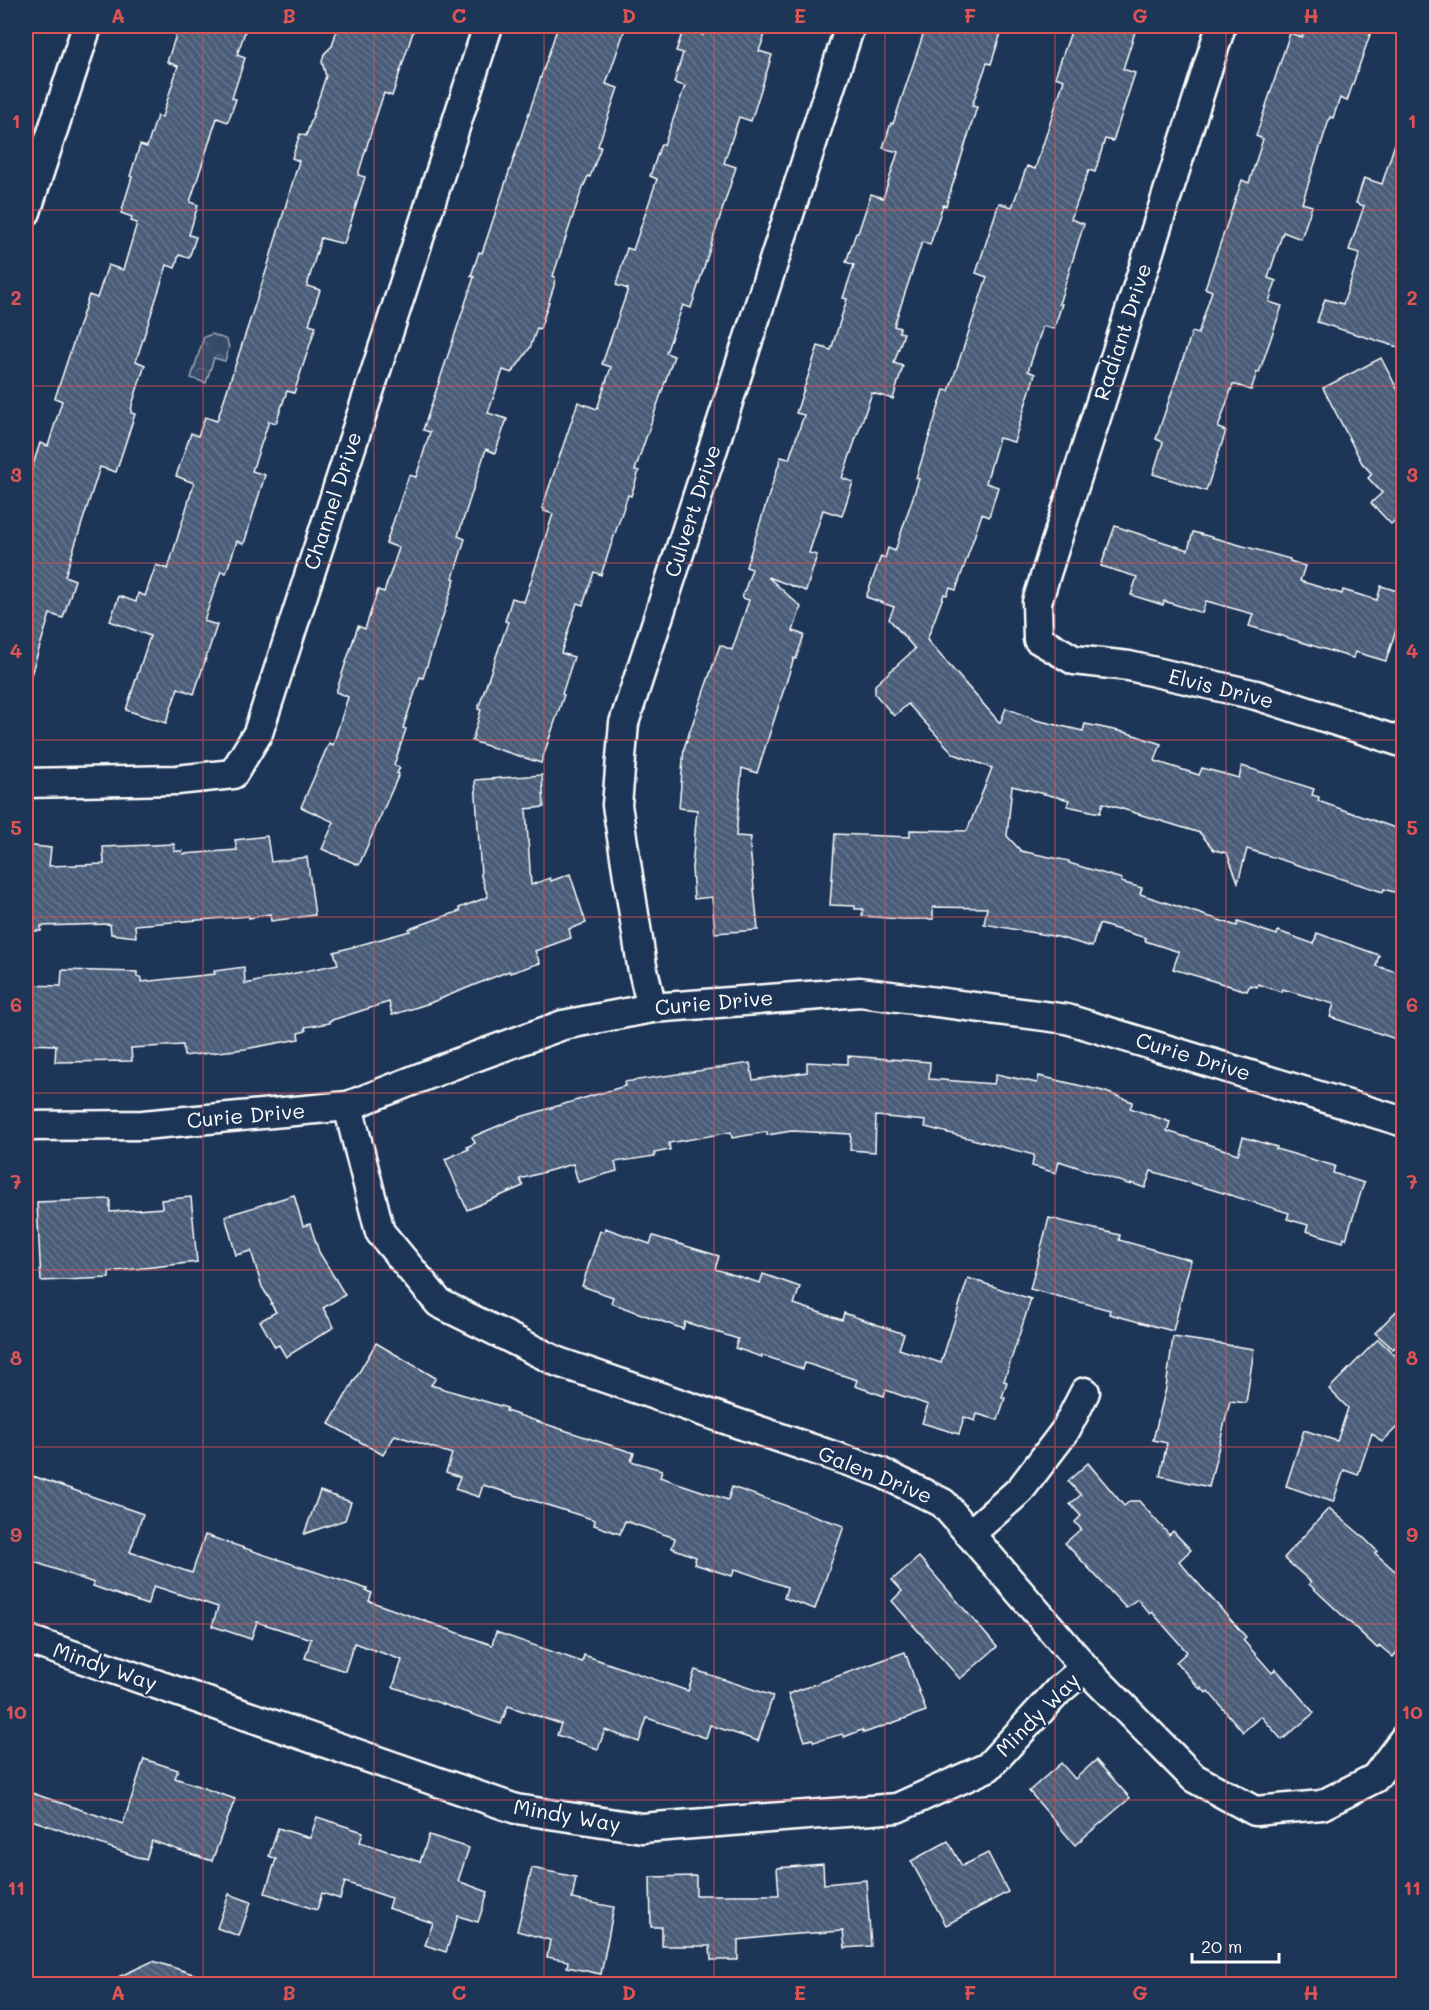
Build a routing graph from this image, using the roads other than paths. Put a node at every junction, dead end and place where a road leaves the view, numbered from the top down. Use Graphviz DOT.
graph roads {
  1 [pos="87,26"];
  2 [pos="488,26"];
  3 [pos="850,26"];
  4 [pos="1221,26"];
  5 [pos="27,201"];
  6 [pos="1038,639"];
  7 [pos="1404,743"];
  8 [pos="26,783"];
  9 [pos="652,1008"];
  10 [pos="348,1107"];
  11 [pos="1404,1122"];
  12 [pos="26,1126"];
  13 [pos="1084,1392"];
  14 [pos="970,1534"];
  15 [pos="26,1639"];
  16 [pos="1085,1668"];
  17 [pos="1404,1739"];
  1 -- 5 [label="street"];
  2 -- 8 [label="street, Channel Drive"];
  3 -- 9 [label="street, Culvert Drive"];
  4 -- 6 [label="street, Radiant Drive"];
  6 -- 7 [label="street, Elvis Drive"];
  9 -- 10 [label="street, Curie Drive"];
  9 -- 11 [label="street, Curie Drive"];
  10 -- 12 [label="street, Curie Drive"];
  10 -- 14 [label="street, Galen Drive"];
  13 -- 14 [label="street"];
  14 -- 16 [label="street, Galen Drive"];
  15 -- 16 [label="street, Mindy Way"];
  16 -- 17 [label="street, Galen Drive"];
}
